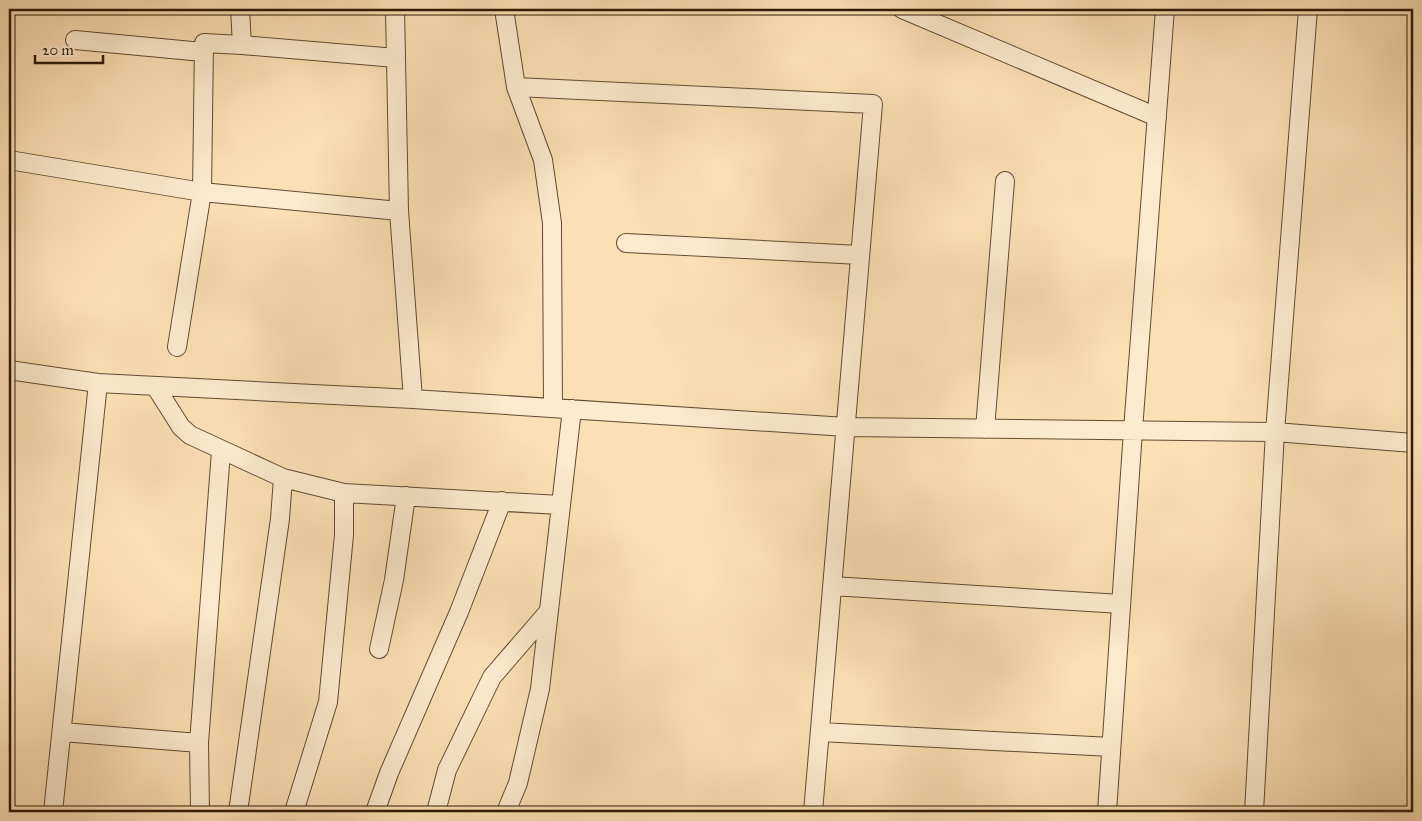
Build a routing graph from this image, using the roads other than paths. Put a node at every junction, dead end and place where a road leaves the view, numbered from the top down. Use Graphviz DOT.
graph roads {
  1 [pos="240,9"];
  2 [pos="395,9"];
  3 [pos="504,9"];
  4 [pos="902,9"];
  5 [pos="1165,9"];
  6 [pos="1308,9"];
  7 [pos="75,40"];
  8 [pos="242,45"];
  9 [pos="204,52"];
  10 [pos="396,58"];
  11 [pos="516,86"];
  12 [pos="1157,117"];
  13 [pos="9,160"];
  14 [pos="1005,181"];
  15 [pos="202,192"];
  16 [pos="399,211"];
  17 [pos="626,243"];
  18 [pos="860,255"];
  19 [pos="176,347"];
  20 [pos="9,370"];
  21 [pos="98,383"];
  22 [pos="155,386"];
  23 [pos="413,399"];
  24 [pos="553,408"];
  25 [pos="572,409"];
  26 [pos="846,427"];
  27 [pos="985,429"];
  28 [pos="1133,430"];
  29 [pos="1276,432"];
  30 [pos="1413,443"];
  31 [pos="221,451"];
  32 [pos="283,478"];
  33 [pos="344,493"];
  34 [pos="406,496"];
  35 [pos="502,501"];
  36 [pos="560,505"];
  37 [pos="832,586"];
  38 [pos="1121,604"];
  39 [pos="549,611"];
  40 [pos="379,650"];
  41 [pos="62,732"];
  42 [pos="820,732"];
  43 [pos="199,743"];
  44 [pos="1111,747"];
  45 [pos="53,812"];
  46 [pos="200,812"];
  47 [pos="238,812"];
  48 [pos="294,812"];
  49 [pos="375,812"];
  50 [pos="436,812"];
  51 [pos="506,812"];
  52 [pos="813,812"];
  53 [pos="1107,812"];
  54 [pos="1254,812"];
  1 -- 8 [label="street"];
  2 -- 10 [label="street"];
  3 -- 11 [label="street"];
  4 -- 12 [label="street"];
  5 -- 12 [label="street"];
  6 -- 29 [label="street"];
  7 -- 9 [label="street"];
  8 -- 9 [label="street"];
  8 -- 10 [label="street"];
  9 -- 15 [label="street"];
  10 -- 16 [label="street"];
  11 -- 18 [label="street"];
  11 -- 24 [label="street"];
  12 -- 28 [label="street"];
  13 -- 15 [label="street"];
  14 -- 27 [label="street"];
  15 -- 16 [label="street"];
  15 -- 19 [label="street"];
  16 -- 23 [label="street"];
  17 -- 18 [label="street"];
  18 -- 26 [label="street"];
  20 -- 21 [label="street"];
  21 -- 22 [label="street"];
  21 -- 41 [label="street"];
  22 -- 23 [label="street"];
  22 -- 31 [label="street"];
  23 -- 24 [label="street"];
  24 -- 25 [label="street"];
  25 -- 26 [label="street"];
  25 -- 36 [label="street"];
  26 -- 27 [label="street"];
  26 -- 37 [label="street"];
  27 -- 28 [label="street"];
  28 -- 29 [label="street"];
  28 -- 38 [label="street"];
  29 -- 30 [label="street"];
  29 -- 54 [label="street"];
  31 -- 32 [label="street"];
  31 -- 43 [label="street"];
  32 -- 33 [label="street"];
  32 -- 47 [label="street"];
  33 -- 34 [label="street"];
  33 -- 48 [label="street"];
  34 -- 35 [label="street"];
  34 -- 40 [label="street"];
  35 -- 36 [label="street"];
  35 -- 49 [label="street"];
  36 -- 39 [label="street"];
  37 -- 38 [label="street"];
  37 -- 42 [label="street"];
  38 -- 44 [label="street"];
  39 -- 50 [label="street"];
  39 -- 51 [label="street"];
  41 -- 43 [label="street"];
  41 -- 45 [label="street"];
  42 -- 44 [label="street"];
  42 -- 52 [label="street"];
  43 -- 46 [label="street"];
  44 -- 53 [label="street"];
}
